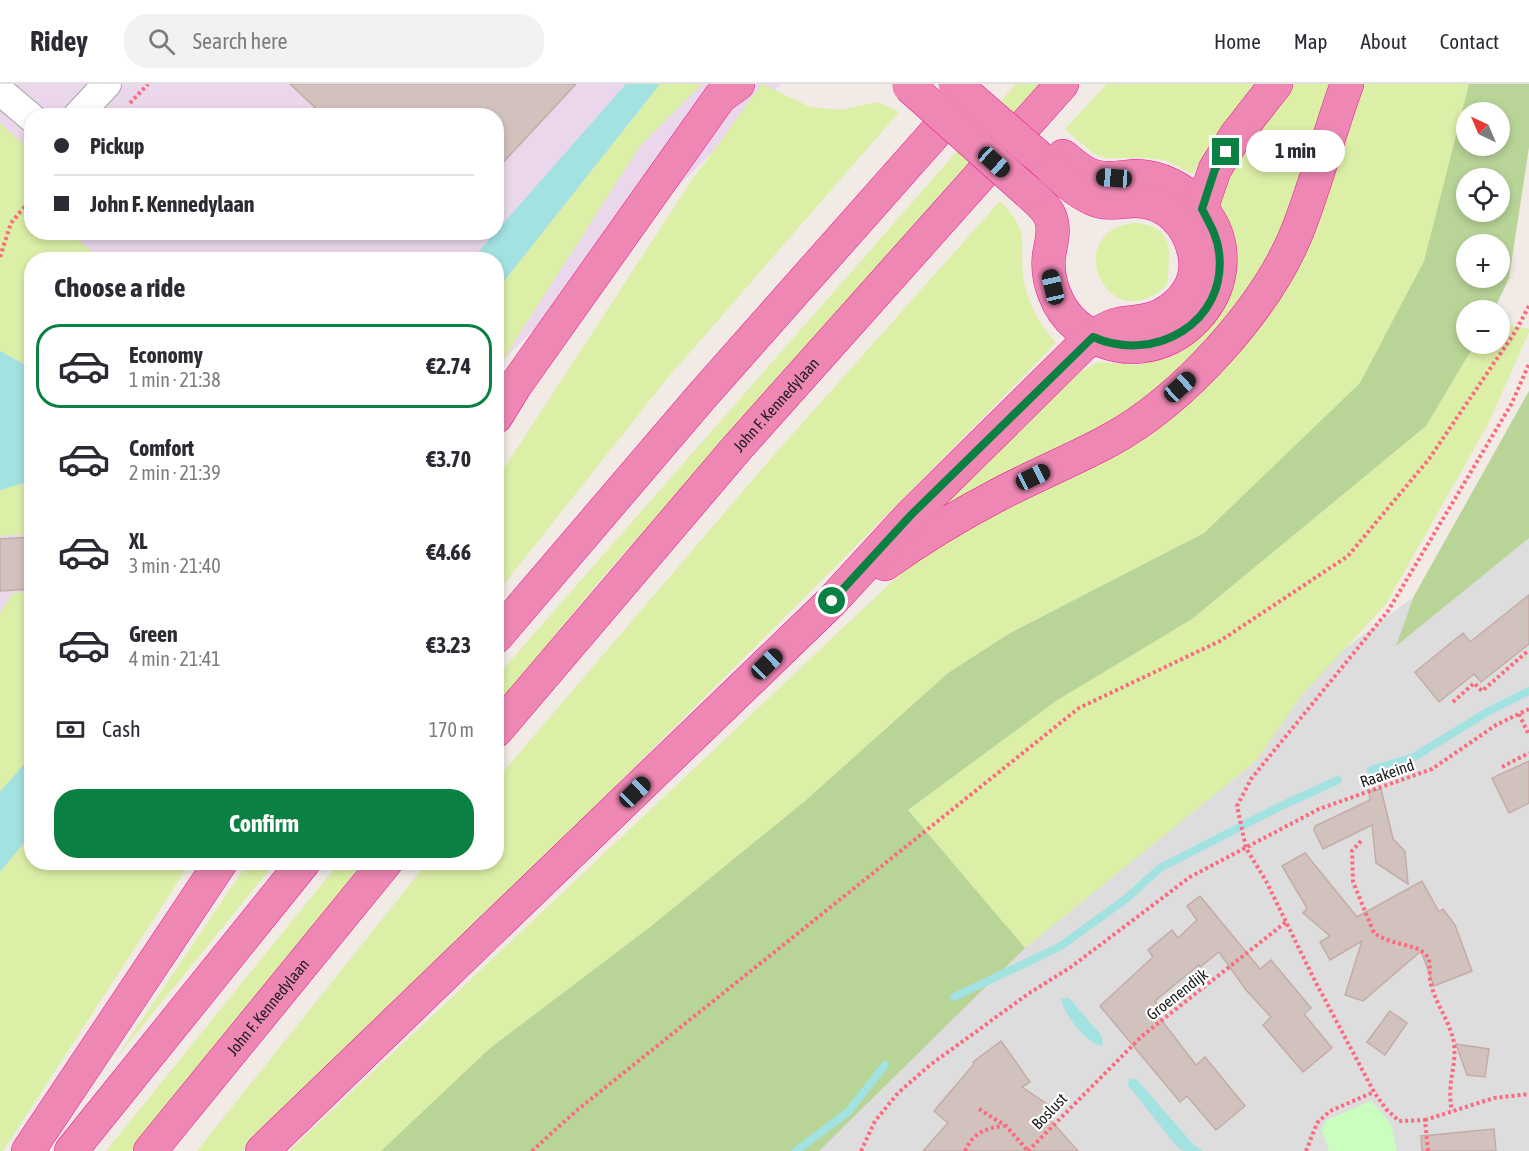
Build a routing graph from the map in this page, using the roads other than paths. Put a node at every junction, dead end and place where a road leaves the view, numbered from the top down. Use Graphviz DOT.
graph roads {
  1 [pos="107,84"];
  2 [pos="955,84"];
  3 [pos="979,84"];
  4 [pos="1062,84"];
  5 [pos="1276,84"];
  6 [pos="1347,84"];
  7 [pos="908,85"];
  8 [pos="727,88"];
  9 [pos="0,91"];
  10 [pos="84,108"];
  11 [pos="24,111"];
  12 [pos="1055,160"];
  13 [pos="1202,209"];
  14 [pos="1093,337"];
  15 [pos="504,404"];
  16 [pos="832,601"];
  17 [pos="504,629"];
  18 [pos="504,722"];
  19 [pos="216,870"];
  20 [pos="298,870"];
  21 [pos="379,870"];
  22 [pos="28,1151"];
  23 [pos="71,1151"];
  24 [pos="150,1151"];
  25 [pos="262,1151"];
  1 -- 10 [label="street"];
  2 -- 12 [label="highway, bridge"];
  3 -- 12 [label="highway"];
  3 -- 17 [label="highway"];
  4 -- 18 [label="highway, John F. Kennedylaan"];
  5 -- 13 [label="highway"];
  6 -- 16 [label="highway"];
  7 -- 14 [label="highway, bridge"];
  8 -- 15 [label="highway"];
  9 -- 11 [label="street"];
  12 -- 13 [label="highway"];
  12 -- 14 [label="highway"];
  13 -- 14 [label="highway"];
  14 -- 16 [label="highway"];
  16 -- 25 [label="highway"];
  19 -- 22 [label="highway"];
  20 -- 23 [label="highway"];
  21 -- 24 [label="highway, John F. Kennedylaan"];
}
